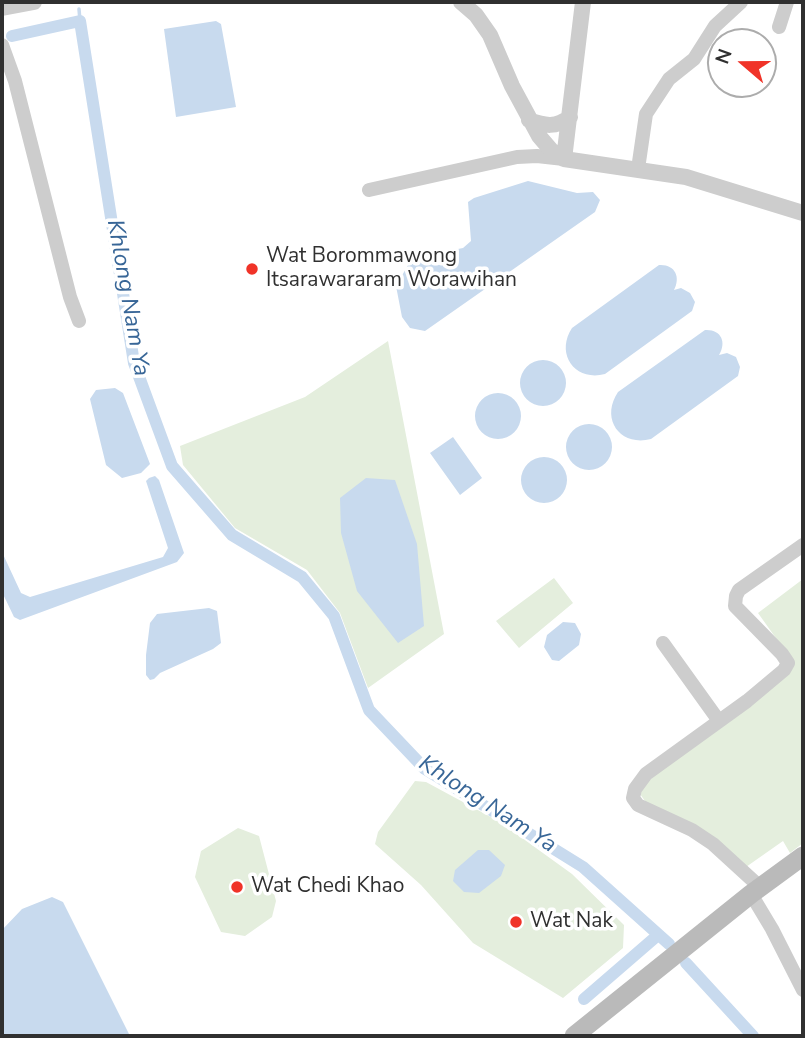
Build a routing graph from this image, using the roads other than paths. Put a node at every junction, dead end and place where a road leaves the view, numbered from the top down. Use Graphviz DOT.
graph roads {
  1 [pos="34,2"];
  2 [pos="461,2"];
  3 [pos="583,2"];
  4 [pos="741,2"];
  5 [pos="787,2"];
  6 [pos="5,5"];
  7 [pos="779,27"];
  8 [pos="2,45"];
  9 [pos="570,117"];
  10 [pos="529,120"];
  11 [pos="564,159"];
  12 [pos="638,169"];
  13 [pos="369,190"];
  14 [pos="803,214"];
  15 [pos="79,321"];
  16 [pos="803,545"];
  17 [pos="663,643"];
  18 [pos="719,721"];
  19 [pos="803,856"];
  20 [pos="755,891"];
  21 [pos="803,990"];
  22 [pos="575,1036"];
  1 -- 6 [label="street"];
  2 -- 10 [label="street"];
  3 -- 9 [label="street"];
  4 -- 12 [label="street"];
  5 -- 7 [label="street"];
  8 -- 15 [label="street"];
  9 -- 10 [label="street"];
  9 -- 11 [label="street"];
  10 -- 11 [label="street"];
  11 -- 12 [label="street"];
  11 -- 13 [label="street"];
  12 -- 14 [label="street"];
  16 -- 18 [label="street"];
  17 -- 18 [label="street"];
  18 -- 20 [label="street"];
  19 -- 20 [label="main road"];
  20 -- 21 [label="street"];
  20 -- 22 [label="main road"];
}
